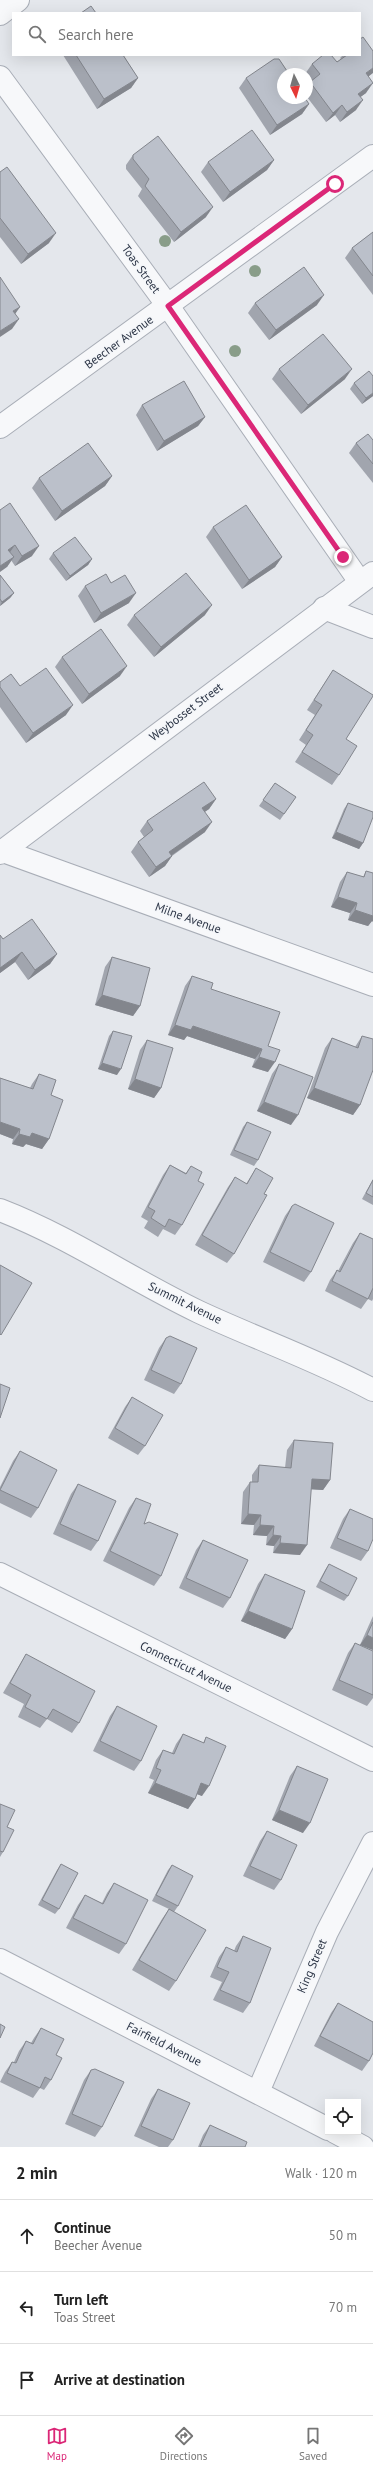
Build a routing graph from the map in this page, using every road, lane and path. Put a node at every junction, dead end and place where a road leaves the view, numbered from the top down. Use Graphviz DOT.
graph roads {
  1 [pos="18,0"];
  2 [pos="0,14"];
  3 [pos="0,77"];
  4 [pos="373,156"];
  5 [pos="168,306"];
  6 [pos="0,427"];
  7 [pos="367,577"];
  8 [pos="324,608"];
  9 [pos="373,627"];
  10 [pos="1,852"];
  11 [pos="373,985"];
  12 [pos="0,1210"];
  13 [pos="373,1390"];
  14 [pos="0,1574"];
  15 [pos="373,1760"];
  16 [pos="373,1843"];
  17 [pos="0,1960"];
  18 [pos="258,2092"];
  19 [pos="325,2127"];
  20 [pos="341,2135"];
  21 [pos="363,2147"];
  1 -- 2 [label="street"];
  3 -- 5 [label="street, Toas Street"];
  4 -- 5 [label="street, Beecher Avenue"];
  5 -- 6 [label="street, Beecher Avenue"];
  5 -- 7 [label="street, Toas Street"];
  7 -- 8 [label="street, Weybosset Street"];
  8 -- 9 [label="street"];
  8 -- 10 [label="street, Weybosset Street"];
  10 -- 11 [label="street, Milne Avenue"];
  12 -- 13 [label="street, Summit Avenue"];
  14 -- 15 [label="street, Connecticut Avenue"];
  16 -- 18 [label="street, King Street"];
  17 -- 18 [label="street, Fairfield Avenue"];
  18 -- 19 [label="street, Fairfield Avenue"];
  20 -- 21 [label="street"];
}
